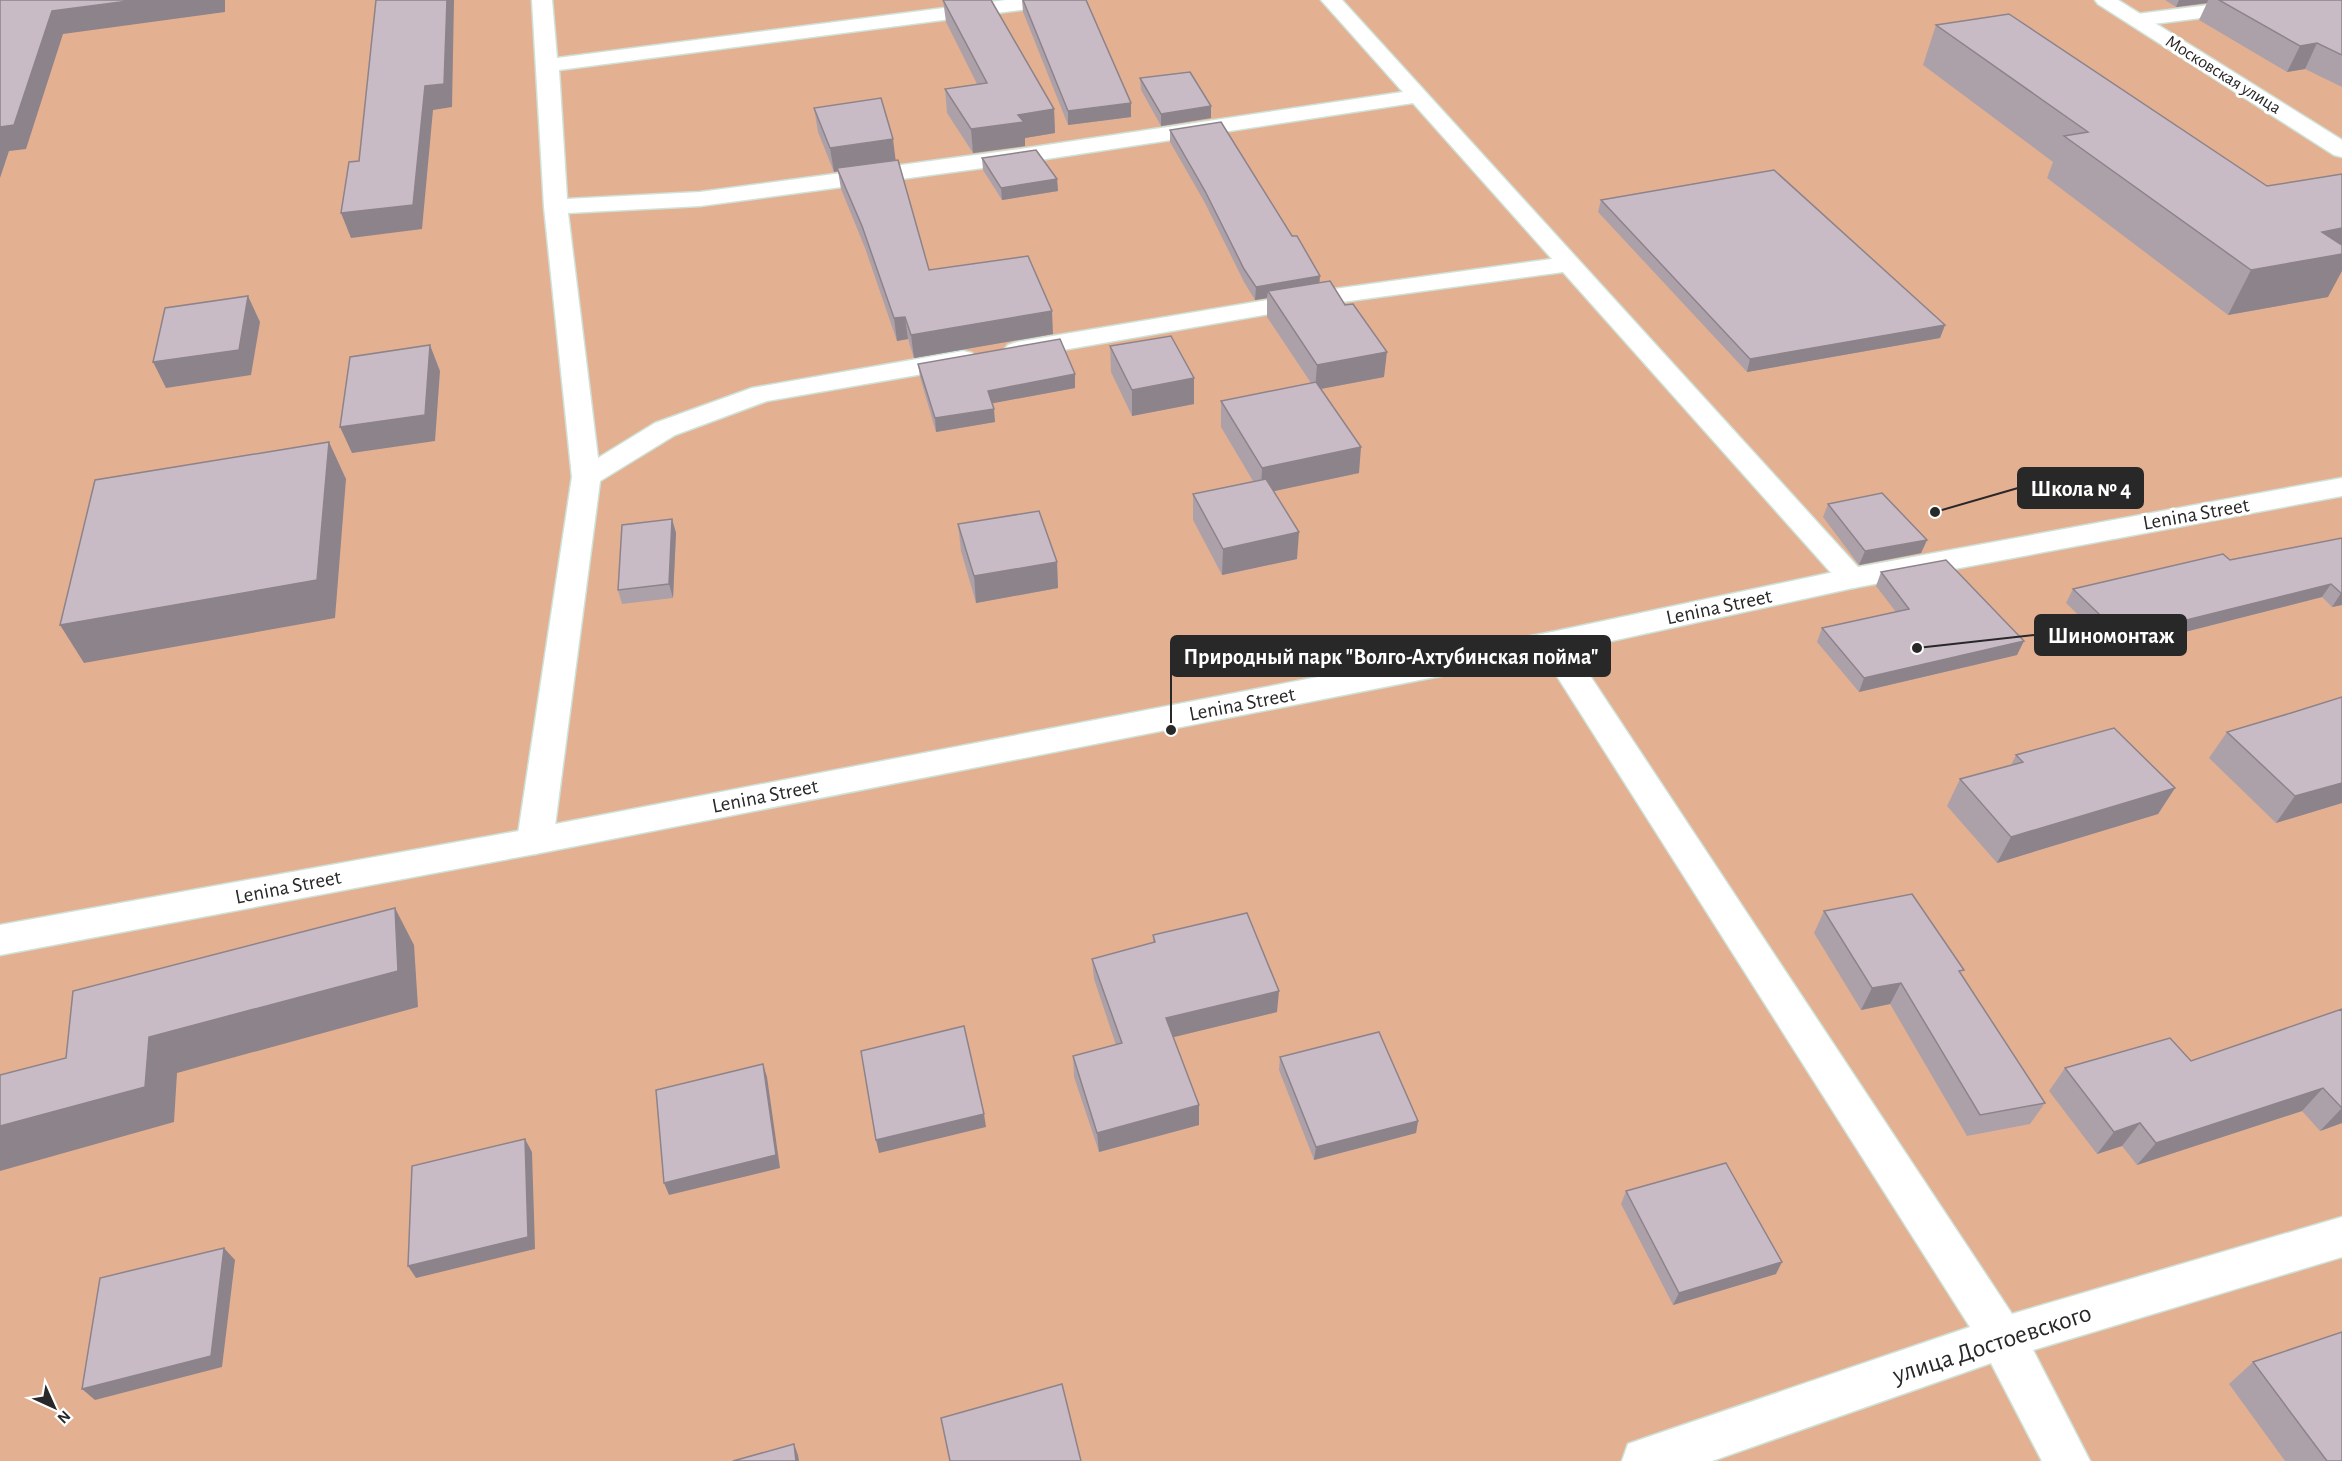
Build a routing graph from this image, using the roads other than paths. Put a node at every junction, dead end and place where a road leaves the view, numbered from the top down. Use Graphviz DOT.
graph roads {
  1 [pos="542,0"];
  2 [pos="1050,0"];
  3 [pos="1331,0"];
  4 [pos="2105,0"];
  5 [pos="2295,0"];
  6 [pos="2137,20"];
  7 [pos="548,65"];
  8 [pos="1418,96"];
  9 [pos="2342,150"];
  10 [pos="556,207"];
  11 [pos="1569,264"];
  12 [pos="586,477"];
  13 [pos="2342,487"];
  14 [pos="1853,578"];
  15 [pos="1552,644"];
  16 [pos="535,841"];
  17 [pos="0,940"];
  18 [pos="2342,1237"];
  19 [pos="2002,1338"];
  20 [pos="1645,1461"];
  21 [pos="2067,1461"];
  1 -- 7 [label="street"];
  2 -- 7 [label="street"];
  3 -- 8 [label="street"];
  4 -- 6 [label="street, Московская улица"];
  5 -- 6 [label="street"];
  6 -- 9 [label="street, Московская улица"];
  7 -- 10 [label="street"];
  8 -- 10 [label="street"];
  8 -- 11 [label="street"];
  10 -- 12 [label="street"];
  11 -- 12 [label="street"];
  11 -- 14 [label="street"];
  12 -- 16 [label="street"];
  13 -- 14 [label="street, Lenina Street"];
  14 -- 15 [label="street, Lenina Street"];
  15 -- 16 [label="street, Lenina Street"];
  15 -- 19 [label="street"];
  16 -- 17 [label="street, Lenina Street"];
  18 -- 19 [label="street, улица Достоевского"];
  19 -- 20 [label="street, улица Достоевского"];
  19 -- 21 [label="street"];
}
